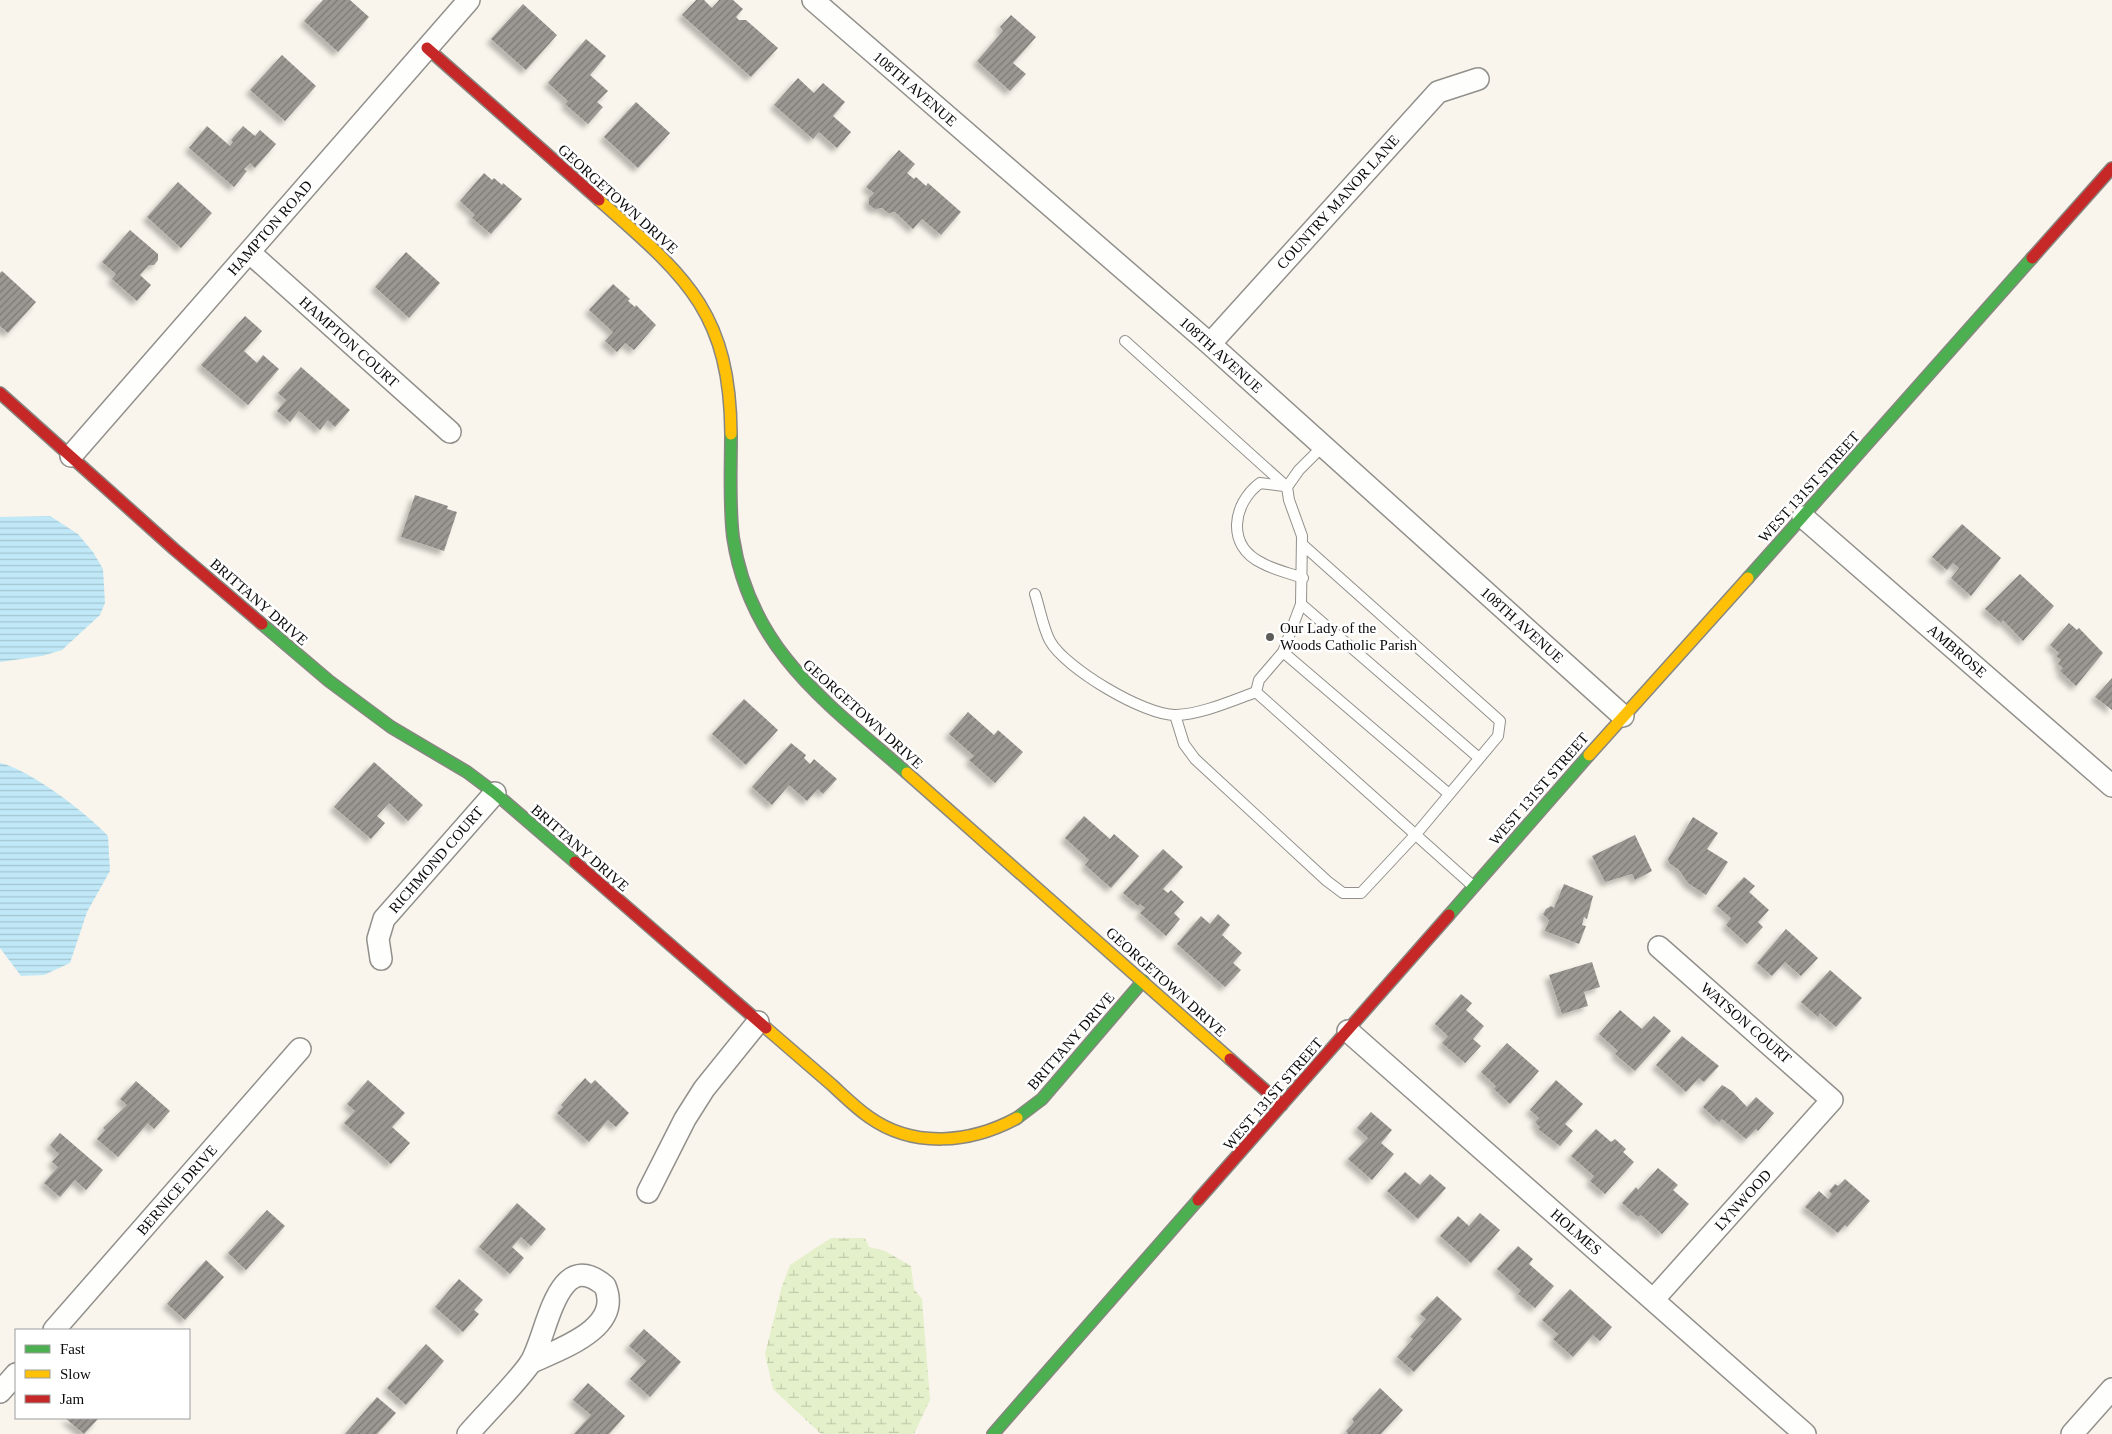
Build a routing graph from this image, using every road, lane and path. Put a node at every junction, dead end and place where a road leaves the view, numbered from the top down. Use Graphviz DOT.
graph roads {
  1 [pos="469,0"];
  2 [pos="823,3"];
  3 [pos="427,48"];
  4 [pos="1478,79"];
  5 [pos="2112,168"];
  6 [pos="249,252"];
  7 [pos="1125,341"];
  8 [pos="1210,344"];
  9 [pos="0,393"];
  10 [pos="450,432"];
  11 [pos="1323,446"];
  12 [pos="71,456"];
  13 [pos="1287,487"];
  14 [pos="1803,517"];
  15 [pos="1302,545"];
  16 [pos="1302,578"];
  17 [pos="1035,594"];
  18 [pos="1301,604"];
  19 [pos="1282,652"];
  20 [pos="1256,692"];
  21 [pos="1175,715"];
  22 [pos="1623,716"];
  23 [pos="1479,758"];
  24 [pos="2112,786"];
  25 [pos="495,793"];
  26 [pos="1449,794"];
  27 [pos="1417,833"];
  28 [pos="1474,886"];
  29 [pos="1659,947"];
  30 [pos="381,959"];
  31 [pos="1143,981"];
  32 [pos="758,1022"];
  33 [pos="1348,1031"];
  34 [pos="300,1049"];
  35 [pos="1832,1100"];
  36 [pos="1282,1105"];
  37 [pos="648,1192"];
  38 [pos="1653,1300"];
  39 [pos="55,1329"];
  40 [pos="530,1363"];
  41 [pos="15,1375"];
  42 [pos="2112,1389"];
  43 [pos="0,1392"];
  44 [pos="468,1434"];
  45 [pos="993,1434"];
  46 [pos="1805,1434"];
  47 [pos="2072,1434"];
  1 -- 3 [label="street, HAMPTON ROAD"];
  2 -- 8 [label="street, 108TH AVENUE"];
  3 -- 6 [label="street, HAMPTON ROAD"];
  3 -- 31 [label="street, GEORGETOWN DRIVE"];
  4 -- 8 [label="street, COUNTRY MANOR LANE"];
  5 -- 14 [label="street, WEST 131ST STREET"];
  6 -- 10 [label="street, HAMPTON COURT"];
  6 -- 12 [label="street, HAMPTON ROAD"];
  7 -- 13 [label="lane"];
  8 -- 11 [label="street, 108TH AVENUE"];
  9 -- 12 [label="street, BRITTANY DRIVE"];
  11 -- 13 [label="lane"];
  11 -- 22 [label="street, 108TH AVENUE"];
  12 -- 25 [label="street, BRITTANY DRIVE"];
  13 -- 15 [label="lane"];
  13 -- 16 [label="lane"];
  14 -- 22 [label="street, WEST 131ST STREET"];
  14 -- 24 [label="street, AMBROSE"];
  15 -- 16 [label="lane"];
  15 -- 23 [label="lane"];
  16 -- 18 [label="lane"];
  17 -- 21 [label="lane"];
  18 -- 19 [label="lane"];
  18 -- 23 [label="lane"];
  19 -- 20 [label="lane"];
  19 -- 26 [label="lane"];
  20 -- 21 [label="lane"];
  20 -- 27 [label="lane"];
  21 -- 27 [label="lane"];
  22 -- 28 [label="street, WEST 131ST STREET"];
  23 -- 26 [label="lane"];
  25 -- 30 [label="street, RICHMOND COURT"];
  25 -- 32 [label="street, BRITTANY DRIVE"];
  26 -- 27 [label="lane"];
  27 -- 28 [label="lane"];
  28 -- 33 [label="street, WEST 131ST STREET"];
  29 -- 35 [label="street, WATSON COURT"];
  31 -- 32 [label="street, BRITTANY DRIVE"];
  31 -- 36 [label="street, GEORGETOWN DRIVE"];
  32 -- 37 [label="street"];
  33 -- 36 [label="street, WEST 131ST STREET"];
  33 -- 38 [label="street, HOLMES"];
  34 -- 39 [label="street, BERNICE DRIVE"];
  35 -- 38 [label="street, LYNWOOD"];
  36 -- 45 [label="street, WEST 131ST STREET"];
  38 -- 46 [label="street, HOLMES"];
  40 -- 44 [label="street"];
  41 -- 43 [label="street"];
  42 -- 47 [label="street"];
}
